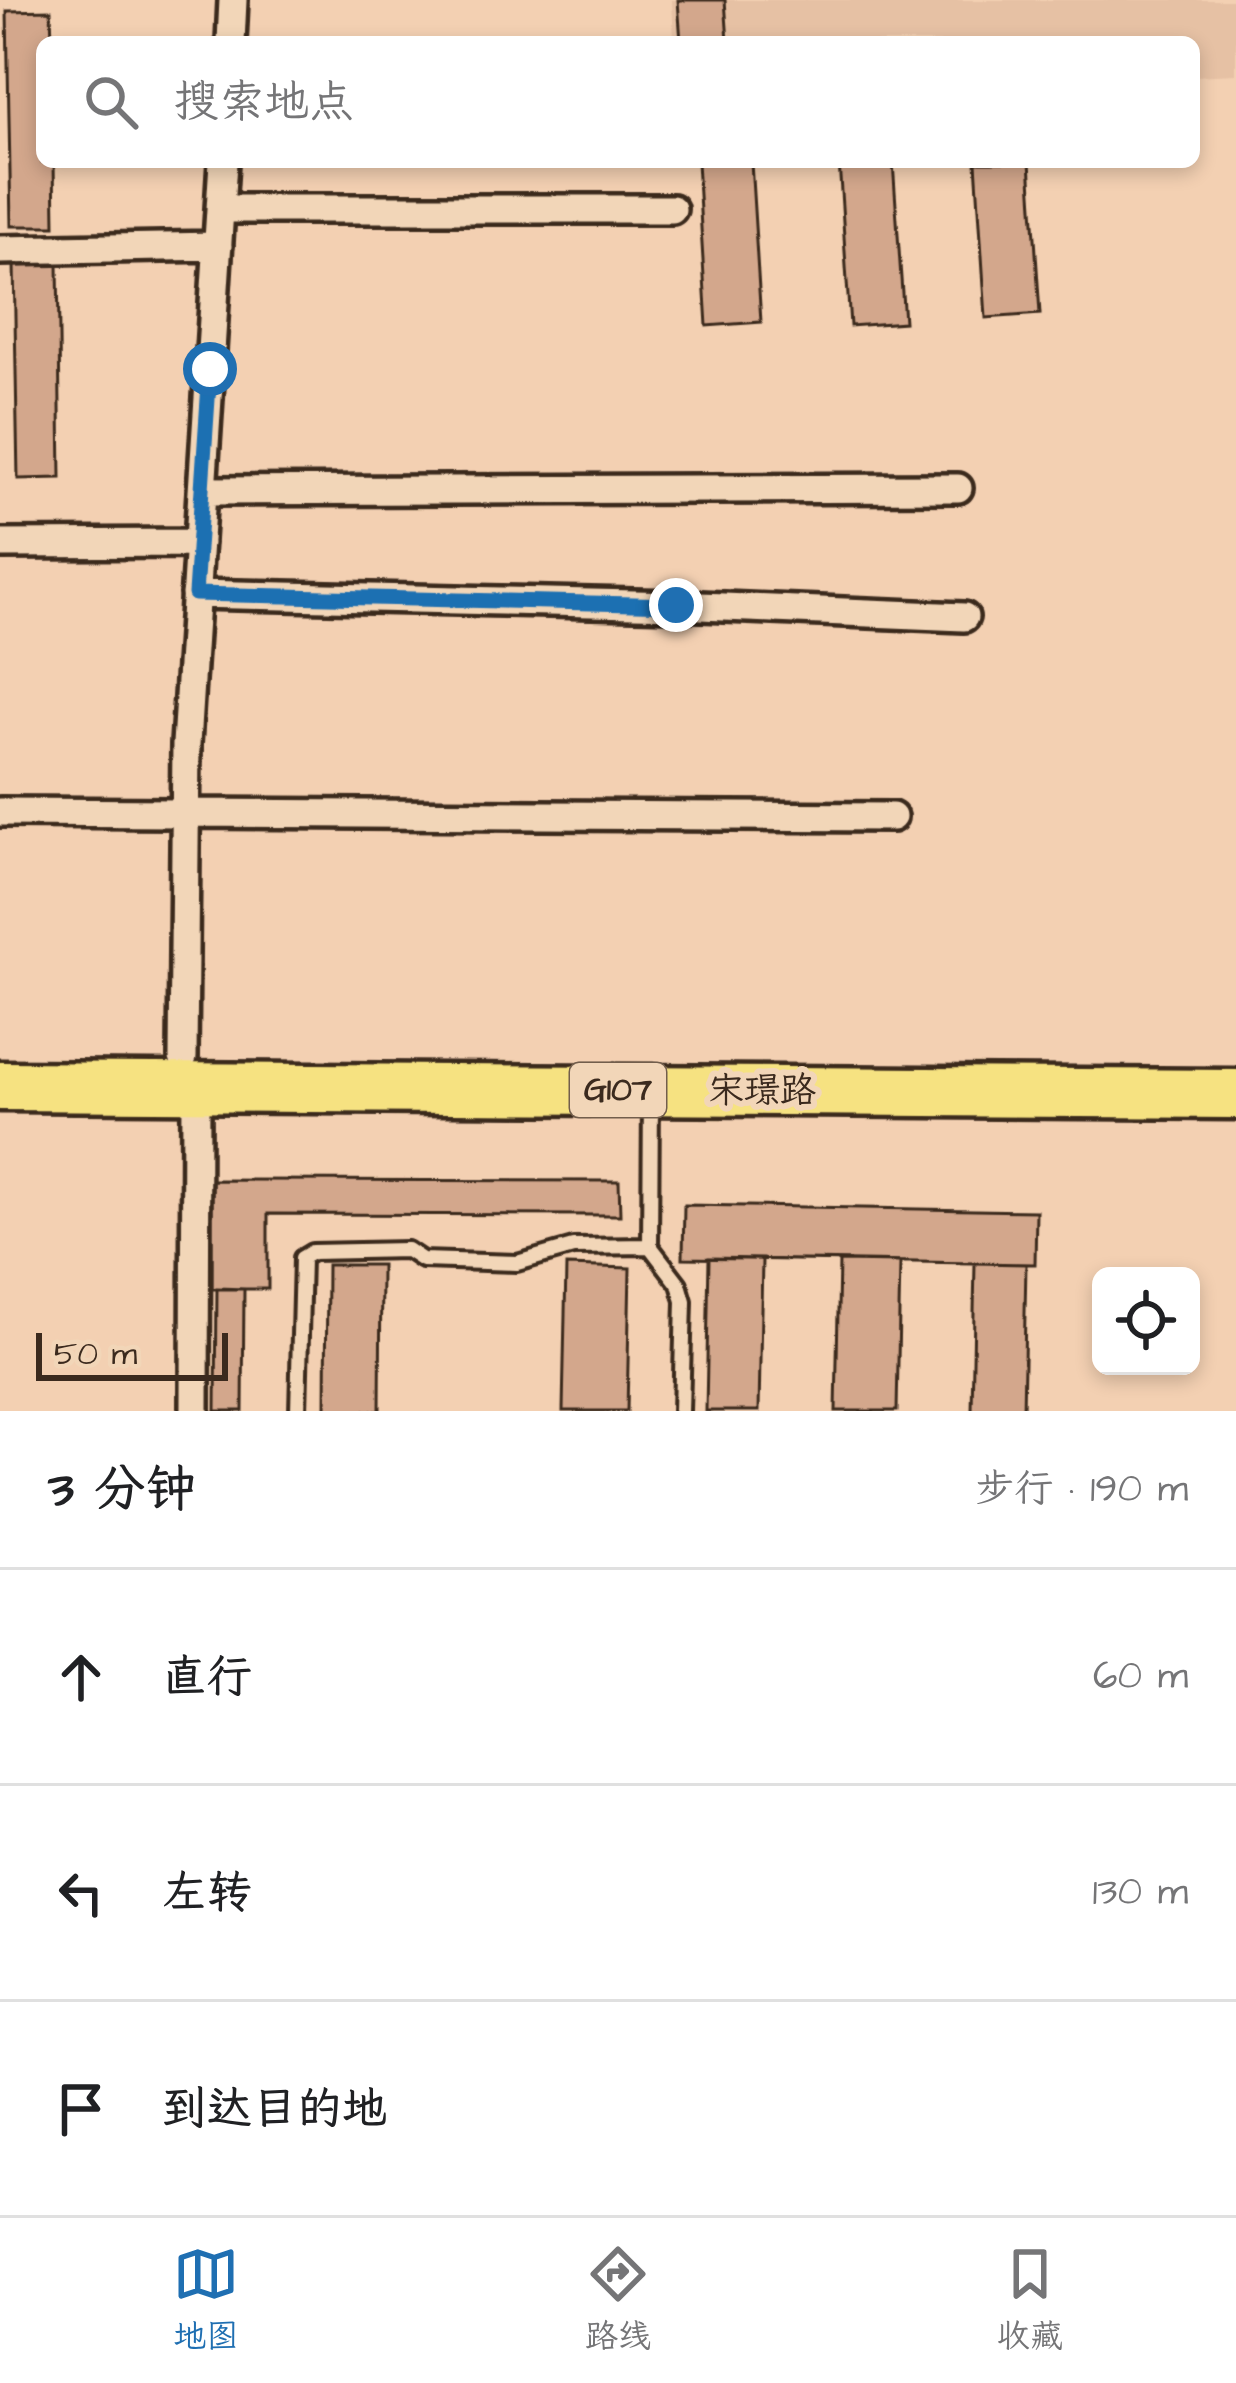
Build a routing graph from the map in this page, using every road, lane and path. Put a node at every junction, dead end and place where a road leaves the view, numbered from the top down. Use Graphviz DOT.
graph roads {
  1 [pos="233,0"];
  2 [pos="231,36"];
  3 [pos="223,168"];
  4 [pos="220,209"];
  5 [pos="673,209"];
  6 [pos="218,247"];
  7 [pos="0,250"];
  8 [pos="958,488"];
  9 [pos="202,491"];
  10 [pos="199,542"];
  11 [pos="0,544"];
  12 [pos="195,594"];
  13 [pos="964,616"];
  14 [pos="0,812"];
  15 [pos="184,814"];
  16 [pos="892,817"];
  17 [pos="0,1055"];
  18 [pos="1236,1064"];
  19 [pos="189,1072"];
  20 [pos="0,1086"];
  21 [pos="651,1090"];
  22 [pos="1236,1094"];
  23 [pos="650,1246"];
  24 [pos="195,1411"];
  25 [pos="298,1411"];
  26 [pos="681,1411"];
  1 -- 2 [label="street"];
  3 -- 4 [label="street"];
  4 -- 5 [label="street"];
  4 -- 6 [label="street"];
  6 -- 7 [label="street"];
  6 -- 9 [label="street"];
  8 -- 9 [label="street"];
  9 -- 10 [label="street"];
  10 -- 11 [label="street"];
  10 -- 12 [label="street"];
  12 -- 13 [label="street"];
  12 -- 15 [label="street"];
  14 -- 15 [label="street"];
  15 -- 16 [label="street"];
  15 -- 19 [label="street"];
  17 -- 19 [label="highway, 宋璟路 / G107"];
  18 -- 19 [label="highway, 宋璟路 / G107"];
  19 -- 20 [label="highway, 宋璟路 / G107"];
  19 -- 21 [label="highway, 宋璟路 / G107"];
  19 -- 24 [label="street"];
  21 -- 22 [label="highway, 宋璟路 / G107"];
  21 -- 23 [label="lane"];
  23 -- 25 [label="lane"];
  23 -- 26 [label="lane"];
}
